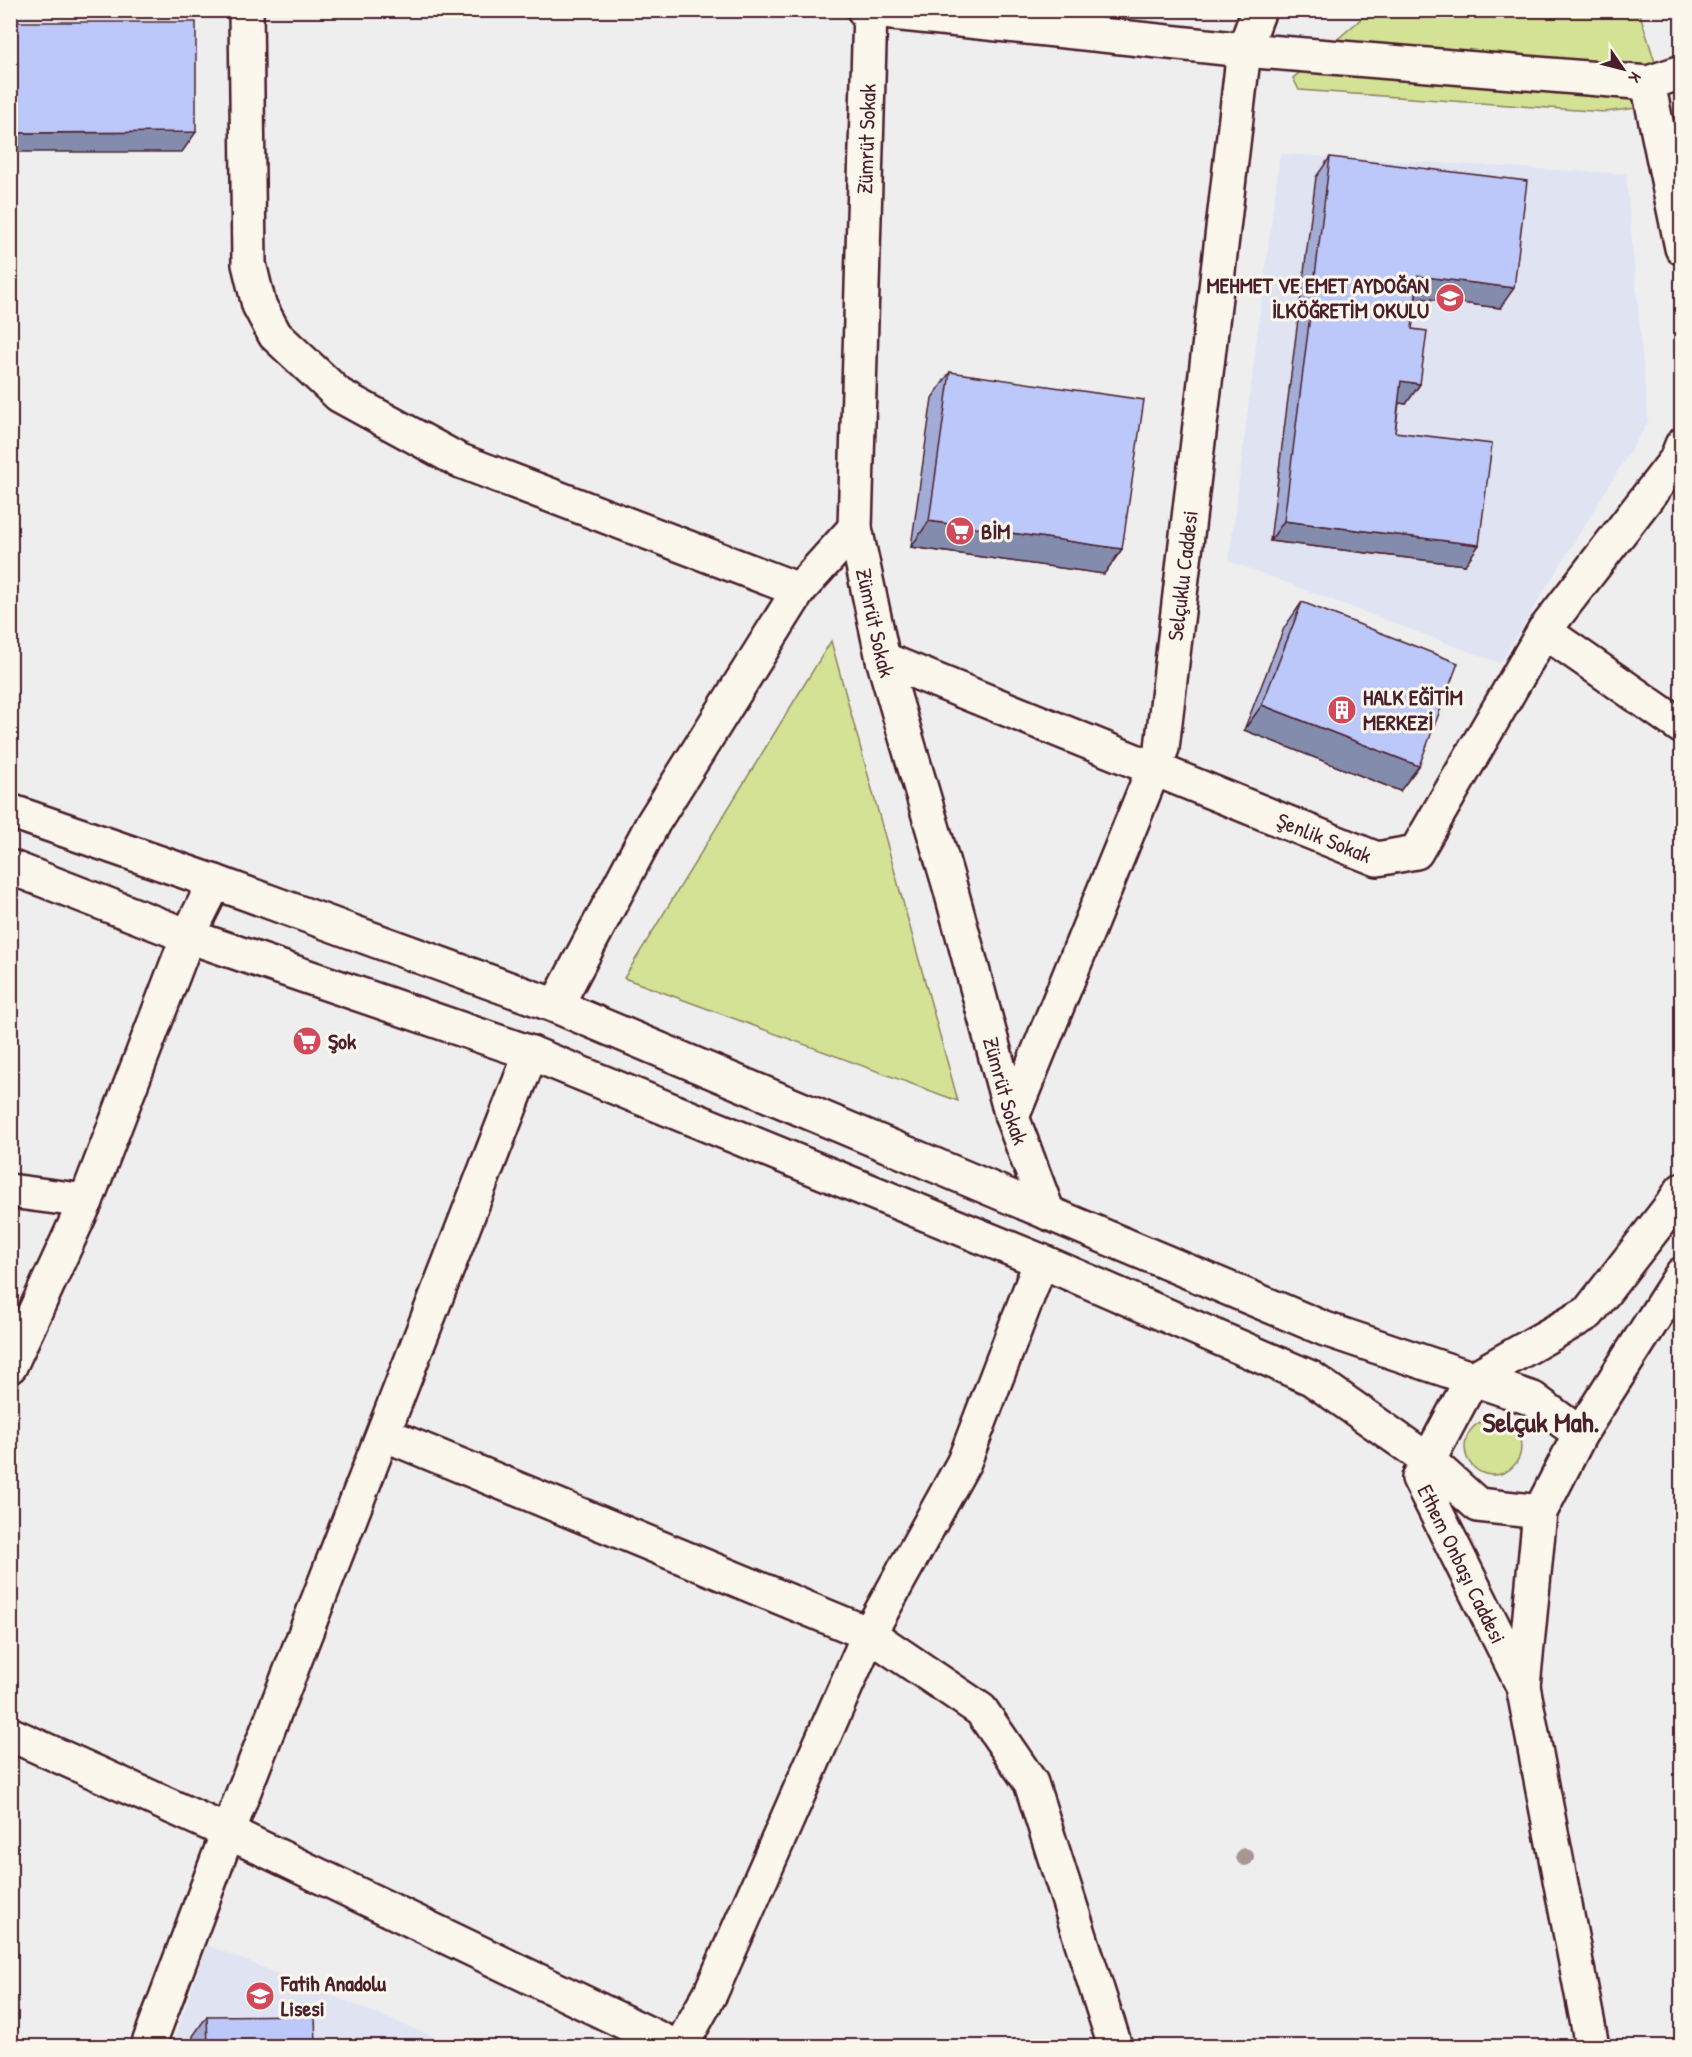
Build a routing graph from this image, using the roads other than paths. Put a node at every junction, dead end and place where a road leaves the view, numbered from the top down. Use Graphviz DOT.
graph roads {
  1 [pos="246,10"];
  2 [pos="864,10"];
  3 [pos="1259,10"];
  4 [pos="870,11"];
  5 [pos="1244,50"];
  6 [pos="1682,72"];
  7 [pos="1648,83"];
  8 [pos="1682,248"];
  9 [pos="1682,445"];
  10 [pos="855,528"];
  11 [pos="800,590"];
  12 [pos="1544,631"];
  13 [pos="883,659"];
  14 [pos="1682,728"];
  15 [pos="1153,770"];
  16 [pos="10,811"];
  17 [pos="10,867"];
  18 [pos="215,882"];
  19 [pos="188,936"];
  20 [pos="556,1006"];
  21 [pos="531,1053"];
  22 [pos="1012,1117"];
  23 [pos="1682,1190"];
  24 [pos="10,1191"];
  25 [pos="86,1201"];
  26 [pos="1048,1213"];
  27 [pos="1041,1261"];
  28 [pos="1682,1274"];
  29 [pos="21,1320"];
  30 [pos="10,1366"];
  31 [pos="1472,1379"];
  32 [pos="384,1434"];
  33 [pos="1580,1434"];
  34 [pos="1428,1460"];
  35 [pos="1540,1512"];
  36 [pos="869,1634"];
  37 [pos="1523,1686"];
  38 [pos="10,1734"];
  39 [pos="228,1832"];
  40 [pos="148,2046"];
  41 [pos="674,2046"];
  42 [pos="681,2046"];
  43 [pos="1115,2046"];
  44 [pos="1592,2046"];
  1 -- 11 [label="street"];
  2 -- 4 [label="street"];
  3 -- 5 [label="street, Selçuklu Caddesi"];
  4 -- 5 [label="street"];
  4 -- 10 [label="street, Zümrüt Sokak"];
  5 -- 7 [label="street"];
  5 -- 15 [label="street, Selçuklu Caddesi"];
  6 -- 7 [label="street"];
  7 -- 8 [label="street"];
  9 -- 12 [label="street, Şenlik Sokak"];
  10 -- 11 [label="street"];
  10 -- 13 [label="street, Zümrüt Sokak"];
  11 -- 20 [label="street"];
  12 -- 14 [label="street"];
  12 -- 15 [label="street, Şenlik Sokak"];
  13 -- 15 [label="street, Şenlik Sokak"];
  13 -- 22 [label="street, Zümrüt Sokak"];
  15 -- 22 [label="street, Selçuklu Caddesi"];
  16 -- 18 [label="street"];
  17 -- 19 [label="street"];
  18 -- 19 [label="street"];
  18 -- 20 [label="street"];
  19 -- 21 [label="street"];
  19 -- 25 [label="street"];
  20 -- 26 [label="street"];
  21 -- 27 [label="street"];
  21 -- 32 [label="street"];
  22 -- 26 [label="street, Zümrüt Sokak"];
  23 -- 31 [label="street"];
  24 -- 25 [label="street"];
  25 -- 29 [label="street"];
  26 -- 31 [label="street"];
  27 -- 34 [label="street"];
  27 -- 36 [label="street"];
  28 -- 33 [label="street, Ethem Onbaşı Caddesi"];
  29 -- 30 [label="street"];
  31 -- 33 [label="street"];
  31 -- 34 [label="street, Ethem Onbaşı Caddesi"];
  32 -- 36 [label="street"];
  32 -- 39 [label="street"];
  33 -- 35 [label="street, Ethem Onbaşı Caddesi"];
  34 -- 35 [label="street"];
  34 -- 37 [label="street, Ethem Onbaşı Caddesi"];
  35 -- 37 [label="street, Ethem Onbaşı Caddesi"];
  36 -- 42 [label="street"];
  36 -- 43 [label="street"];
  37 -- 44 [label="street, Ethem Onbaşı Caddesi"];
  38 -- 39 [label="street"];
  39 -- 40 [label="street"];
  39 -- 41 [label="street"];
}
